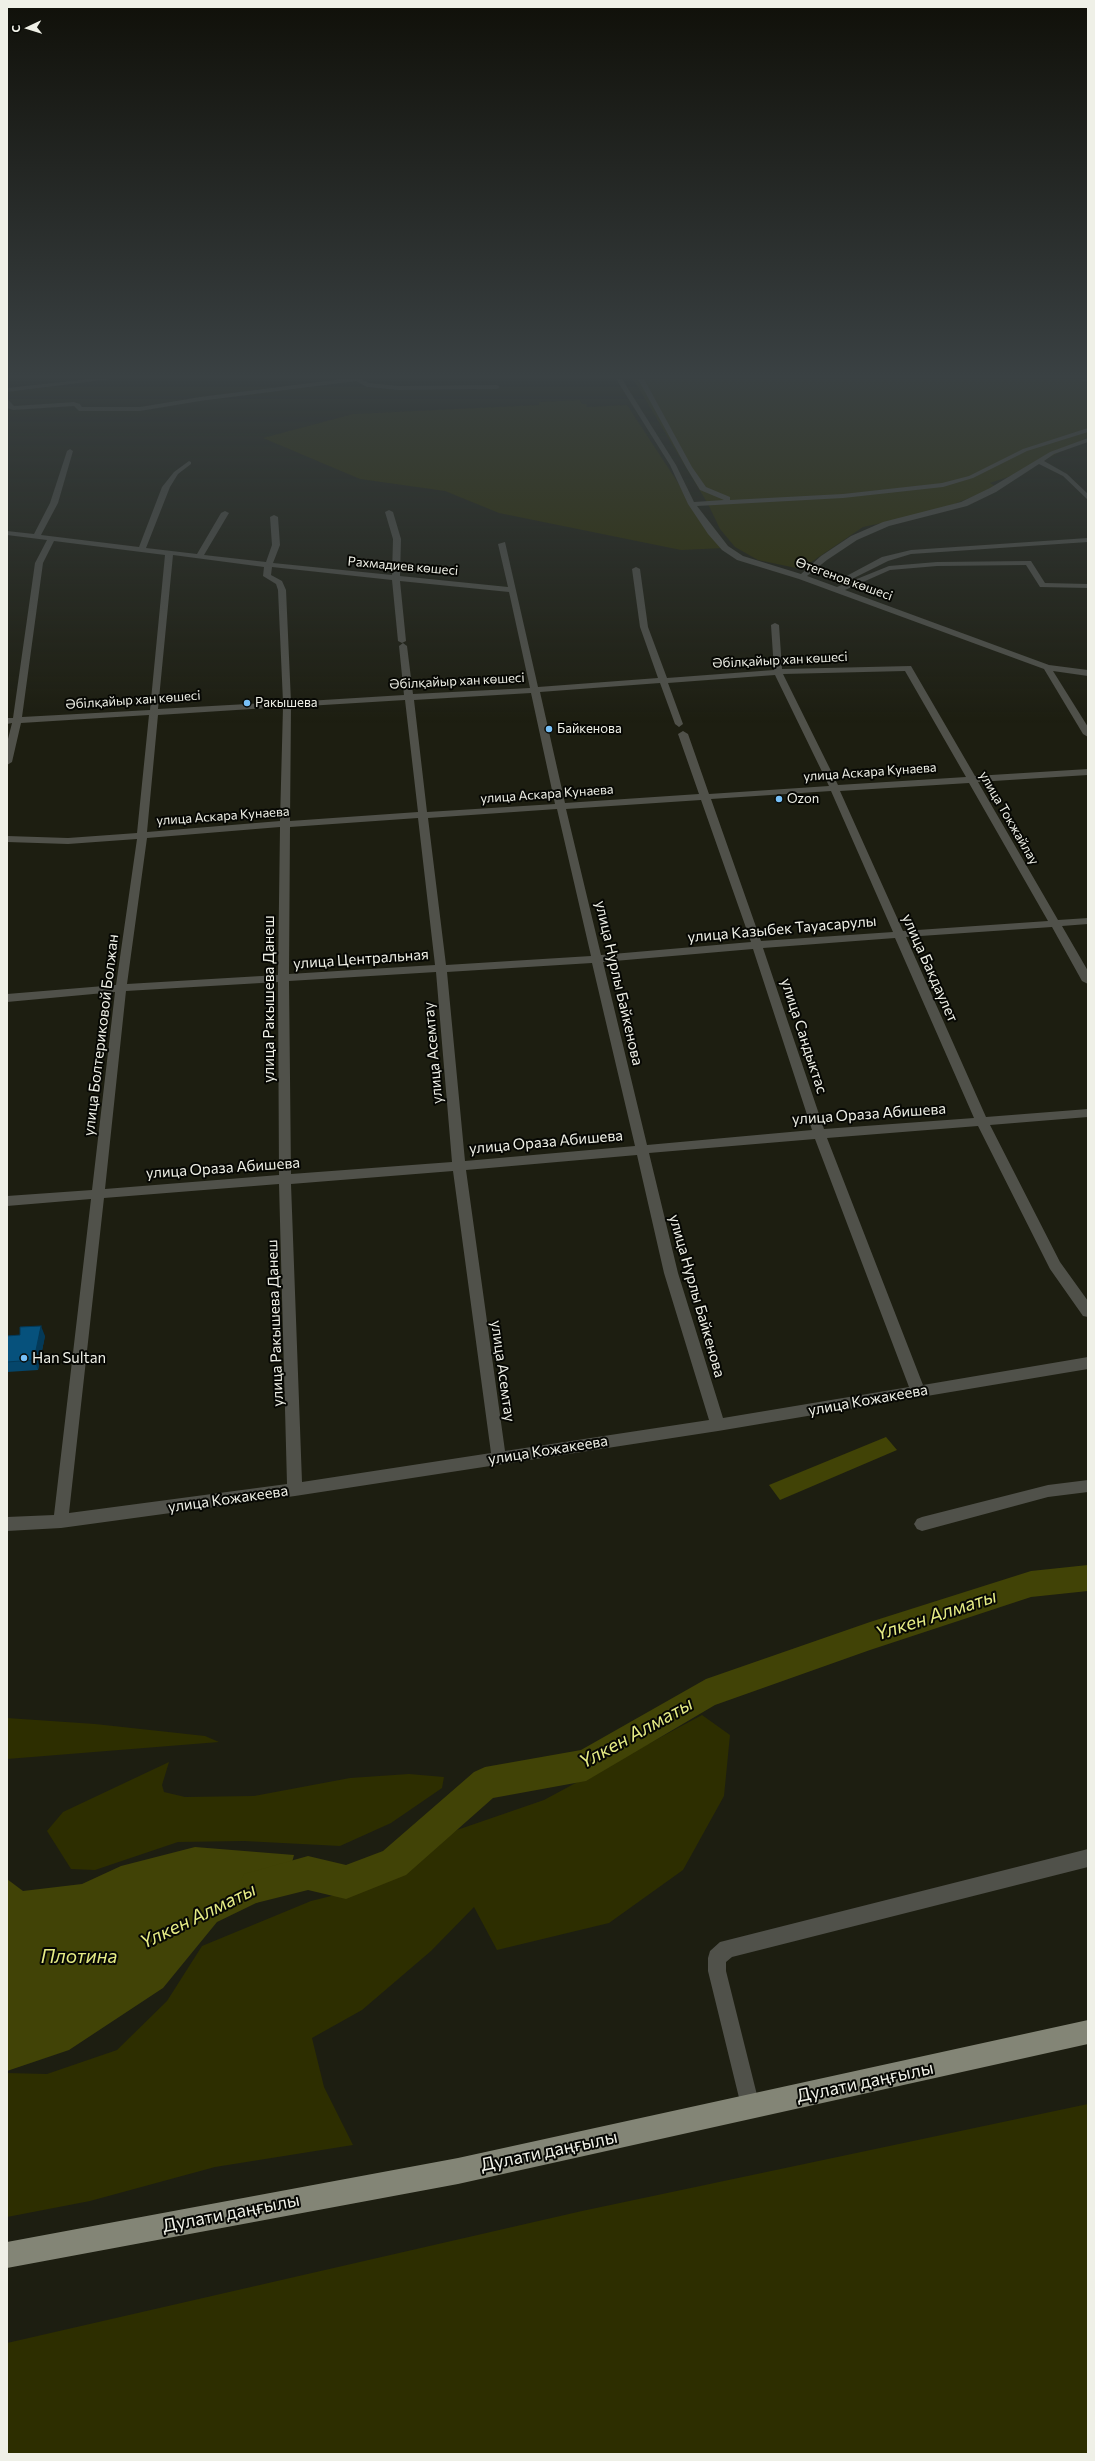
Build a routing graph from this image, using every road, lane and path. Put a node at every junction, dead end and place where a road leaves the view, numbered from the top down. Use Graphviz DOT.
graph roads {
  1 [pos="57,494"];
  2 [pos="163,494"];
  3 [pos="687,494"];
  4 [pos="716,494"];
  5 [pos="861,494"];
  6 [pos="985,494"];
  7 [pos="731,501"];
  8 [pos="692,504"];
  9 [pos="389,512"];
  10 [pos="225,513"];
  11 [pos="274,517"];
  12 [pos="7,533"];
  13 [pos="36,537"];
  14 [pos="51,539"];
  15 [pos="1088,540"];
  16 [pos="502,544"];
  17 [pos="140,550"];
  18 [pos="169,552"];
  19 [pos="199,556"];
  20 [pos="270,565"];
  21 [pos="636,569"];
  22 [pos="802,577"];
  23 [pos="396,578"];
  24 [pos="1088,586"];
  25 [pos="834,589"];
  26 [pos="510,590"];
  27 [pos="775,625"];
  28 [pos="1047,667"];
  29 [pos="908,668"];
  30 [pos="778,672"];
  31 [pos="1088,674"];
  32 [pos="665,680"];
  33 [pos="534,690"];
  34 [pos="408,697"];
  35 [pos="287,704"];
  36 [pos="153,712"];
  37 [pos="17,721"];
  38 [pos="7,722"];
  39 [pos="1088,734"];
  40 [pos="7,762"];
  41 [pos="1088,772"];
  42 [pos="971,779"];
  43 [pos="834,787"];
  44 [pos="703,797"];
  45 [pos="560,807"];
  46 [pos="423,815"];
  47 [pos="284,824"];
  48 [pos="142,835"];
  49 [pos="7,839"];
  50 [pos="1088,921"];
  51 [pos="1054,924"];
  52 [pos="898,935"];
  53 [pos="757,945"];
  54 [pos="597,959"];
  55 [pos="441,969"];
  56 [pos="283,978"];
  57 [pos="1088,981"];
  58 [pos="121,988"];
  59 [pos="7,998"];
  60 [pos="1088,1113"];
  61 [pos="982,1122"];
  62 [pos="819,1134"];
  63 [pos="641,1150"];
  64 [pos="459,1166"];
  65 [pos="285,1179"];
  66 [pos="97,1193"];
  67 [pos="7,1201"];
  68 [pos="1088,1312"];
  69 [pos="1088,1363"];
  70 [pos="918,1391"];
  71 [pos="718,1425"];
  72 [pos="499,1458"];
  73 [pos="1088,1486"];
  74 [pos="295,1490"];
  75 [pos="61,1521"];
  76 [pos="7,1524"];
  77 [pos="922,1524"];
  78 [pos="1088,1858"];
  79 [pos="1088,2032"];
  80 [pos="750,2107"];
  81 [pos="7,2255"];
  1 -- 13 [label="street"];
  2 -- 17 [label="street"];
  3 -- 8 [label="street, Өтегенов көшесі"];
  4 -- 7 [label="street"];
  5 -- 7 [label="street"];
  6 -- 22 [label="street"];
  7 -- 8 [label="street"];
  8 -- 22 [label="street, Өтегенов көшесі"];
  9 -- 23 [label="street, улица Асемтау"];
  10 -- 19 [label="street"];
  11 -- 20 [label="street"];
  12 -- 13 [label="street, Рахмадиев көшесі"];
  13 -- 14 [label="street, Рахмадиев көшесі"];
  14 -- 17 [label="street, Рахмадиев көшесі"];
  14 -- 37 [label="street"];
  15 -- 25 [label="street"];
  16 -- 26 [label="street, улица Нурлы Байкенова"];
  17 -- 18 [label="street, Рахмадиев көшесі"];
  18 -- 19 [label="street, Рахмадиев көшесі"];
  18 -- 36 [label="street, улица Болтериковой Болжан"];
  19 -- 20 [label="street, Рахмадиев көшесі"];
  20 -- 23 [label="street, Рахмадиев көшесі"];
  20 -- 35 [label="street, улица Ракышева Данеш"];
  21 -- 32 [label="street, улица Сандыктас"];
  22 -- 25 [label="street, Өтегенов көшесі"];
  23 -- 26 [label="street, Рахмадиев көшесі"];
  23 -- 34 [label="street, улица Асемтау"];
  24 -- 25 [label="street"];
  25 -- 28 [label="street, Өтегенов көшесі"];
  26 -- 33 [label="street, улица Нурлы Байкенова"];
  27 -- 30 [label="street, улица Бакдаулет"];
  28 -- 31 [label="street"];
  28 -- 39 [label="street"];
  29 -- 30 [label="street, Әбілқайыр хан көшесі"];
  29 -- 42 [label="street, улица Токжайлау"];
  30 -- 32 [label="street, Әбілқайыр хан көшесі"];
  30 -- 43 [label="street, улица Бакдаулет"];
  32 -- 33 [label="street, Әбілқайыр хан көшесі"];
  32 -- 44 [label="street, улица Сандыктас"];
  33 -- 34 [label="street, Әбілқайыр хан көшесі"];
  33 -- 45 [label="street, улица Нурлы Байкенова"];
  34 -- 35 [label="street, Әбілқайыр хан көшесі"];
  34 -- 46 [label="street, улица Асемтау"];
  35 -- 36 [label="street, Әбілқайыр хан көшесі"];
  35 -- 47 [label="street, улица Ракышева Данеш"];
  36 -- 37 [label="street, Әбілқайыр хан көшесі"];
  36 -- 48 [label="street, улица Болтериковой Болжан"];
  37 -- 38 [label="street, Әбілқайыр хан көшесі"];
  37 -- 40 [label="street"];
  41 -- 42 [label="street, улица Аскара Кунаева"];
  42 -- 43 [label="street, улица Аскара Кунаева"];
  42 -- 51 [label="street, улица Токжайлау"];
  43 -- 44 [label="street, улица Аскара Кунаева"];
  43 -- 52 [label="street, улица Бакдаулет"];
  44 -- 45 [label="street, улица Аскара Кунаева"];
  44 -- 53 [label="street, улица Сандыктас"];
  45 -- 46 [label="street, улица Аскара Кунаева"];
  45 -- 54 [label="street, улица Нурлы Байкенова"];
  46 -- 47 [label="street, улица Аскара Кунаева"];
  46 -- 55 [label="street, улица Асемтау"];
  47 -- 48 [label="street, улица Аскара Кунаева"];
  47 -- 56 [label="street, улица Ракышева Данеш"];
  48 -- 49 [label="street, улица Аскара Кунаева"];
  48 -- 58 [label="street, улица Болтериковой Болжан"];
  50 -- 51 [label="street, улица Казыбек Тауасарулы"];
  51 -- 52 [label="street, улица Казыбек Тауасарулы"];
  51 -- 57 [label="street, улица Токжайлау"];
  52 -- 53 [label="street, улица Казыбек Тауасарулы"];
  52 -- 61 [label="street, улица Бакдаулет"];
  53 -- 54 [label="street, улица Казыбек Тауасарулы"];
  53 -- 62 [label="street, улица Сандыктас"];
  54 -- 55 [label="street, улица Центральная"];
  54 -- 63 [label="street, улица Нурлы Байкенова"];
  55 -- 56 [label="street, улица Центральная"];
  55 -- 64 [label="street, улица Асемтау"];
  56 -- 58 [label="street, улица Центральная"];
  56 -- 65 [label="street, улица Ракышева Данеш"];
  58 -- 59 [label="street, улица Центральная"];
  58 -- 66 [label="street, улица Болтериковой Болжан"];
  60 -- 61 [label="street, улица Ораза Абишева"];
  61 -- 62 [label="street, улица Ораза Абишева"];
  61 -- 68 [label="street, улица Бакдаулет"];
  62 -- 63 [label="street, улица Ораза Абишева"];
  62 -- 70 [label="street, улица Сандыктас"];
  63 -- 64 [label="street, улица Ораза Абишева"];
  63 -- 71 [label="street, улица Нурлы Байкенова"];
  64 -- 65 [label="street, улица Ораза Абишева"];
  64 -- 72 [label="street, улица Асемтау"];
  65 -- 66 [label="street, улица Ораза Абишева"];
  65 -- 74 [label="street, улица Ракышева Данеш"];
  66 -- 67 [label="street, улица Ораза Абишева"];
  66 -- 75 [label="street, улица Болтериковой Болжан"];
  69 -- 70 [label="street, улица Кожакеева"];
  70 -- 71 [label="street, улица Кожакеева"];
  71 -- 72 [label="street, улица Кожакеева"];
  72 -- 74 [label="street, улица Кожакеева"];
  73 -- 77 [label="street"];
  74 -- 75 [label="street, улица Кожакеева"];
  75 -- 76 [label="street, улица Кожакеева"];
  78 -- 80 [label="street"];
  79 -- 80 [label="main road, Дулати даңғылы"];
  80 -- 81 [label="main road, Дулати даңғылы"];
}
